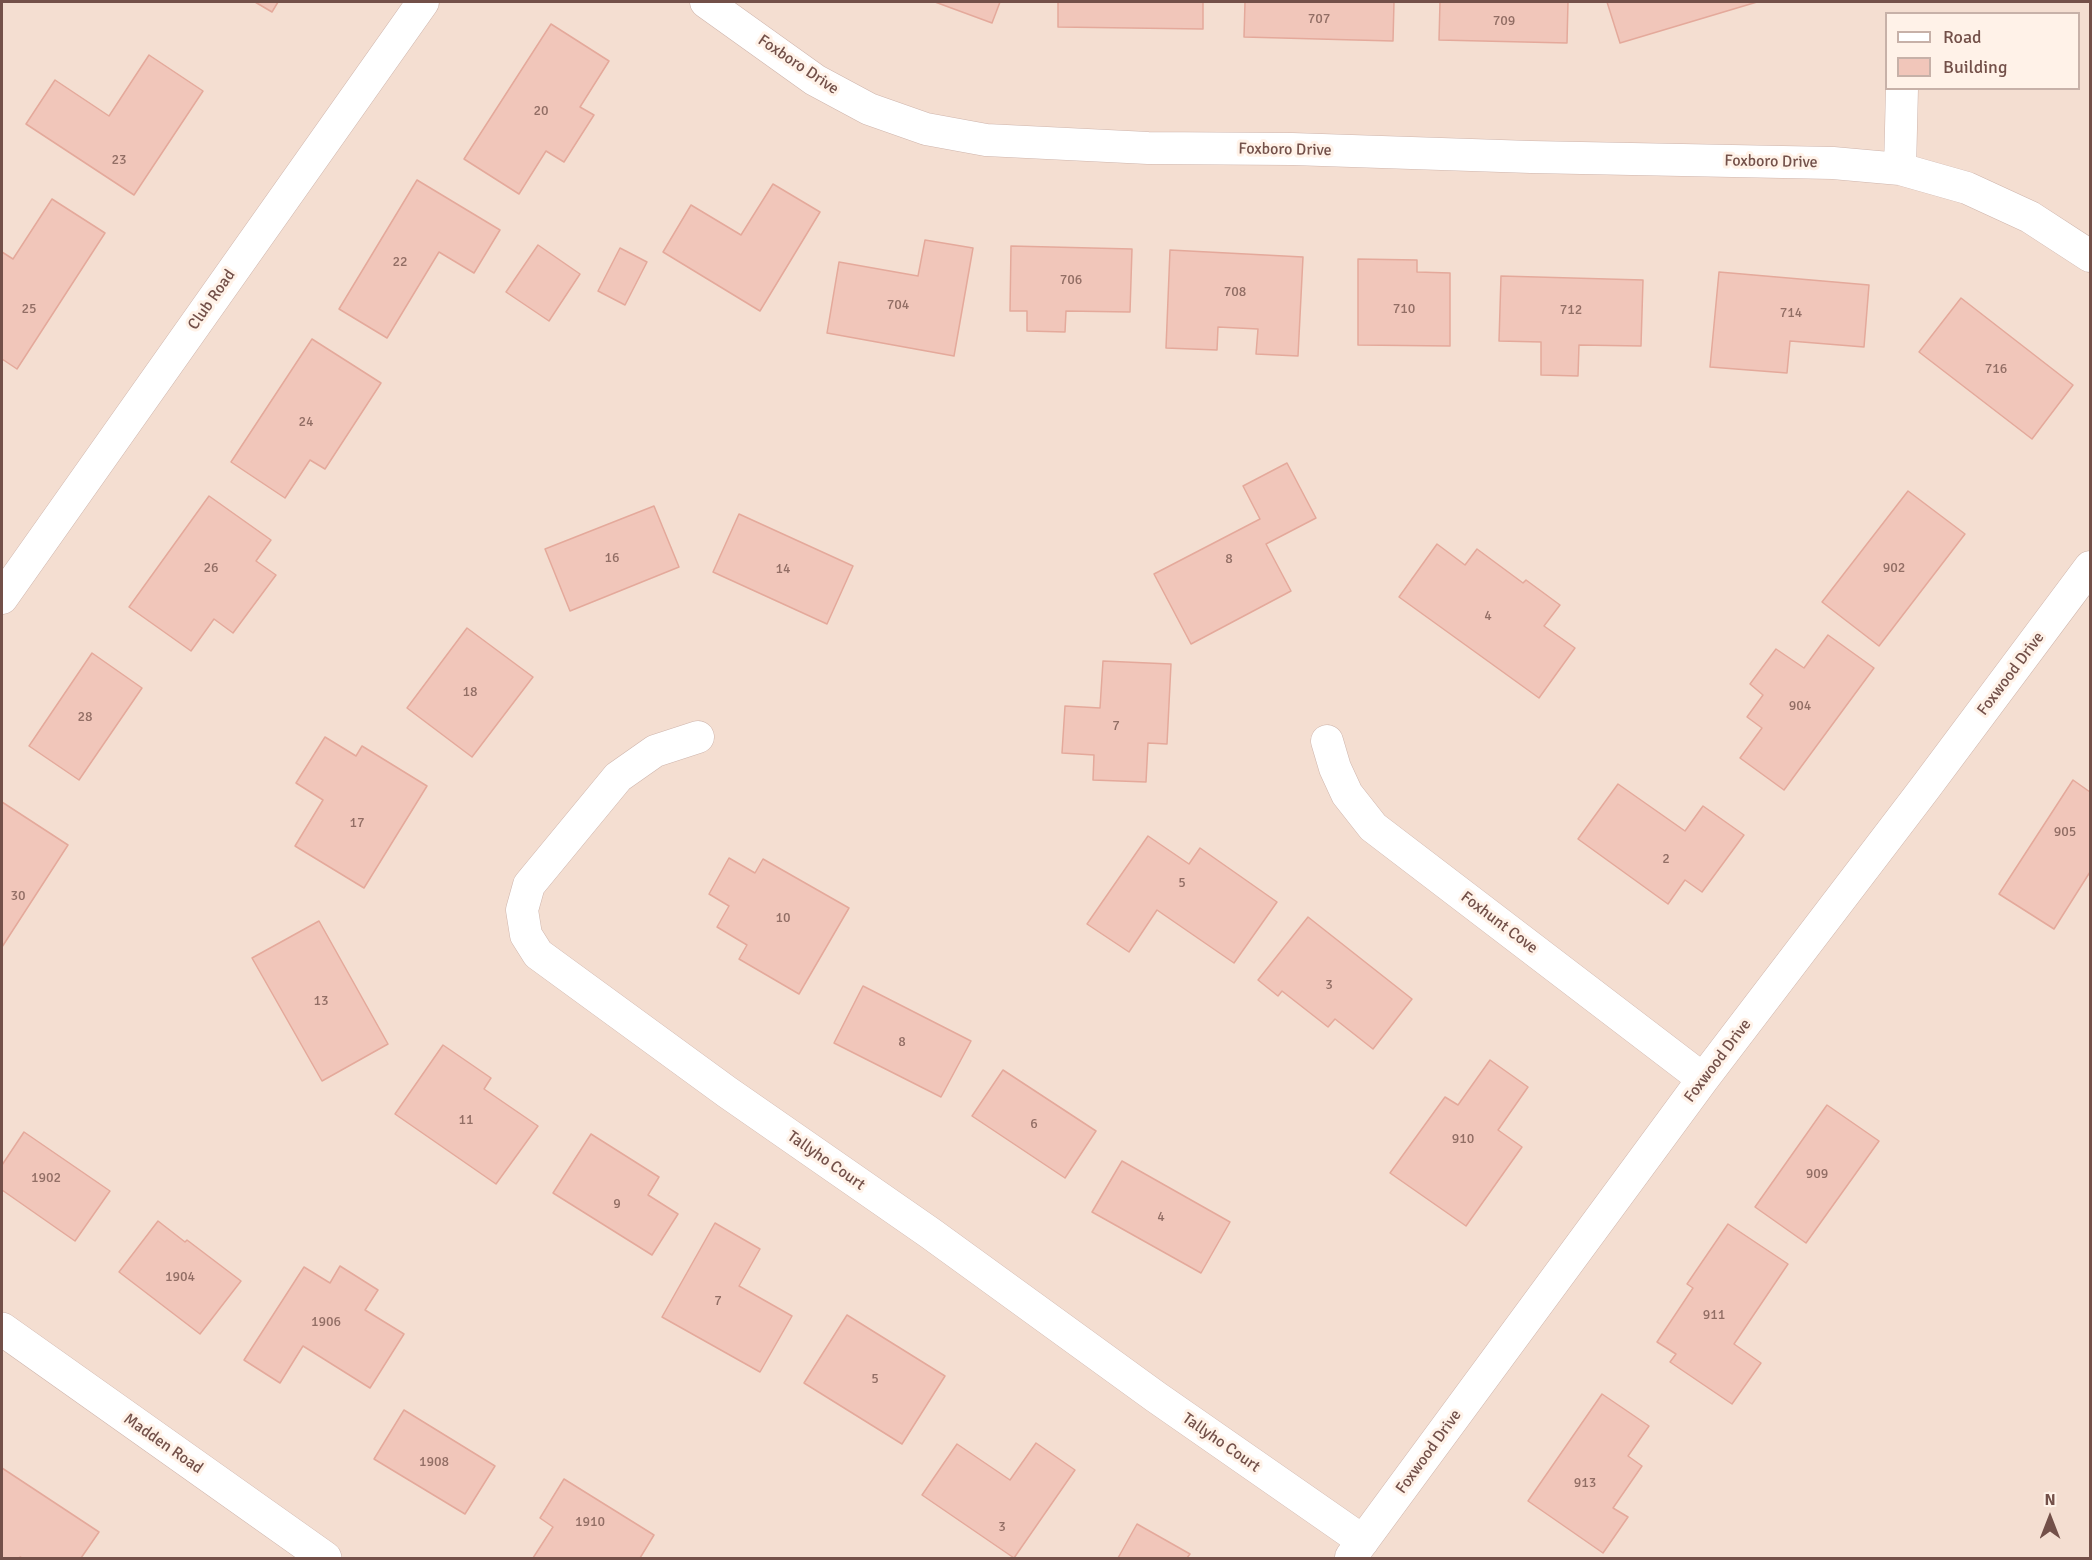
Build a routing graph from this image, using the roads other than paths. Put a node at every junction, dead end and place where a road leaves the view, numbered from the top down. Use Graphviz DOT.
graph roads {
  1 [pos="423,2"];
  2 [pos="706,2"];
  3 [pos="1902,90"];
  4 [pos="1900,169"];
  5 [pos="2091,256"];
  6 [pos="2091,567"];
  7 [pos="2,598"];
  8 [pos="698,737"];
  9 [pos="1327,741"];
  10 [pos="1704,1079"];
  11 [pos="2,1329"];
  12 [pos="1356,1550"];
  13 [pos="325,1558"];
  1 -- 7 [label="street, Club Road"];
  2 -- 4 [label="street, Foxboro Drive"];
  3 -- 4 [label="street"];
  4 -- 5 [label="street, Foxboro Drive"];
  6 -- 10 [label="street, Foxwood Drive"];
  8 -- 12 [label="street, Tallyho Court"];
  9 -- 10 [label="street, Foxhunt Cove"];
  10 -- 12 [label="street, Foxwood Drive"];
  11 -- 13 [label="street, Madden Road"];
}
